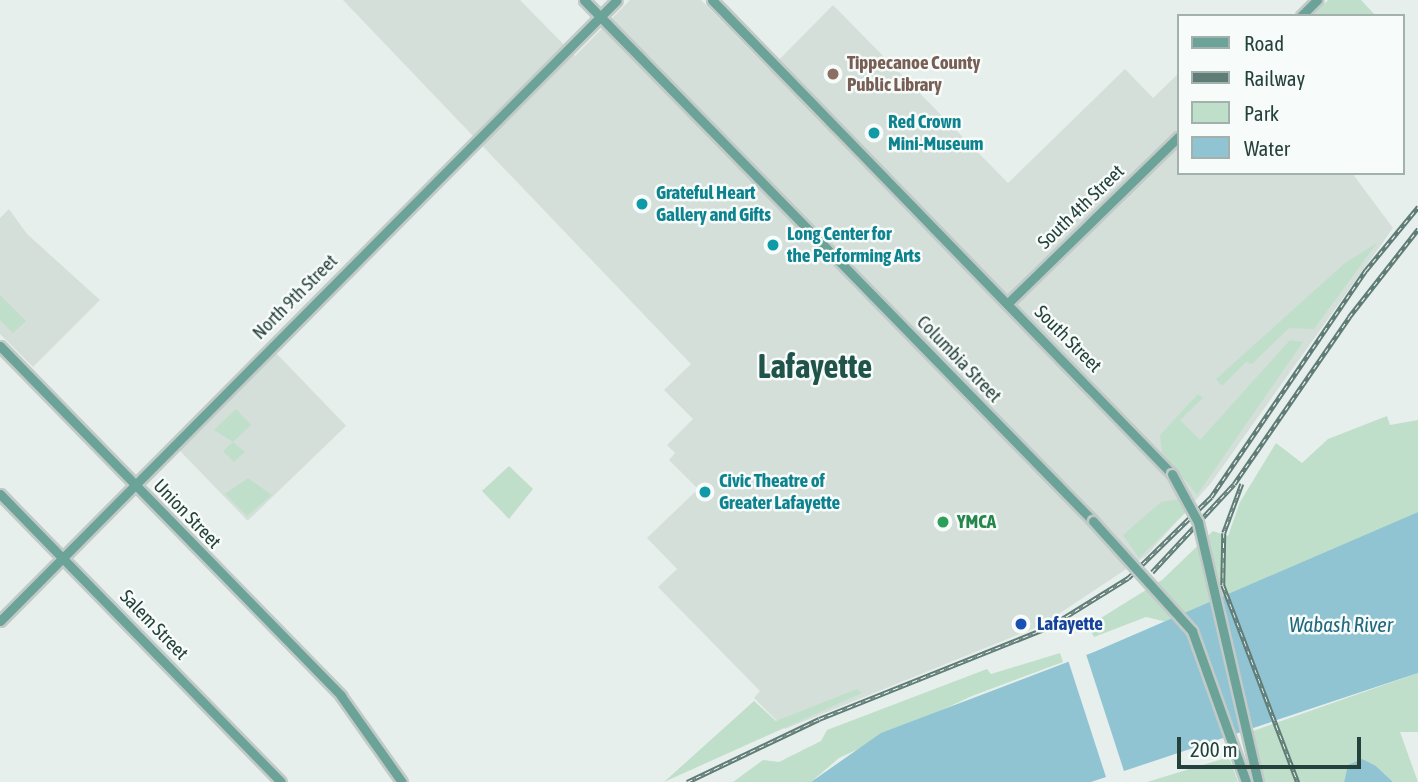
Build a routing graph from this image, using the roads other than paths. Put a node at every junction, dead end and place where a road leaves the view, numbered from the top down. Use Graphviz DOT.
graph roads {
  1 [pos="584,0"];
  2 [pos="617,0"];
  3 [pos="712,0"];
  4 [pos="1317,0"];
  5 [pos="1303,14"];
  6 [pos="601,17"];
  7 [pos="1176,139"];
  8 [pos="1008,303"];
  9 [pos="0,346"];
  10 [pos="134,484"];
  11 [pos="0,494"];
  12 [pos="63,556"];
  13 [pos="0,621"];
  14 [pos="281,782"];
  15 [pos="402,782"];
  16 [pos="1246,782"];
  17 [pos="1258,782"];
  1 -- 6 [label="main road, Columbia Street"];
  2 -- 6 [label="main road, North 9th Street"];
  3 -- 8 [label="main road, South Street"];
  4 -- 5 [label="main road"];
  6 -- 10 [label="main road, North 9th Street"];
  6 -- 16 [label="main road, Columbia Street, bridge"];
  7 -- 8 [label="main road, South 4th Street"];
  8 -- 17 [label="main road, South Street, bridge"];
  9 -- 10 [label="main road, Union Street"];
  10 -- 12 [label="main road, North 9th Street"];
  10 -- 15 [label="main road, Union Street"];
  11 -- 12 [label="main road, Salem Street"];
  12 -- 13 [label="main road, North 9th Street"];
  12 -- 14 [label="main road, Salem Street"];
}
